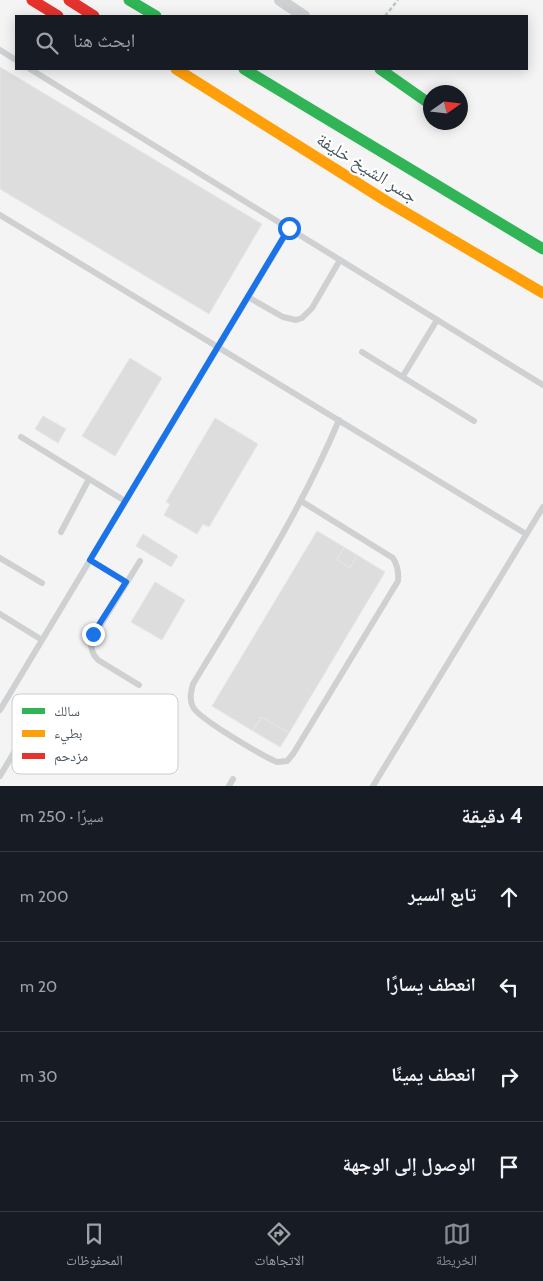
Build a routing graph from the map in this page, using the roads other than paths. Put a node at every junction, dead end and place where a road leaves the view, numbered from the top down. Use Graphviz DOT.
graph roads {
  1 [pos="32,0"];
  2 [pos="69,0"];
  3 [pos="129,0"];
  4 [pos="280,0"];
  5 [pos="56,15"];
  6 [pos="92,15"];
  7 [pos="154,15"];
  8 [pos="302,15"];
  9 [pos="0,50"];
  10 [pos="15,59"];
  11 [pos="32,70"];
  12 [pos="178,70"];
  13 [pos="246,70"];
  14 [pos="381,70"];
  15 [pos="423,99"];
  16 [pos="0,216"];
  17 [pos="289,228"];
  18 [pos="543,249"];
  19 [pos="340,260"];
  20 [pos="543,293"];
  21 [pos="248,296"];
  22 [pos="437,320"];
  23 [pos="218,347"];
  24 [pos="362,352"];
  25 [pos="403,376"];
  26 [pos="543,385"];
  27 [pos="339,420"];
  28 [pos="474,421"];
  29 [pos="20,437"];
  30 [pos="89,479"];
  31 [pos="125,501"];
  32 [pos="302,501"];
  33 [pos="543,507"];
  34 [pos="61,532"];
  35 [pos="526,534"];
  36 [pos="0,558"];
  37 [pos="90,560"];
  38 [pos="140,561"];
  39 [pos="126,582"];
  40 [pos="42,583"];
  41 [pos="0,614"];
  42 [pos="42,640"];
  43 [pos="139,685"];
  44 [pos="0,710"];
  45 [pos="12,756"];
  46 [pos="0,776"];
  47 [pos="233,779"];
  48 [pos="229,786"];
  49 [pos="373,786"];
  1 -- 5 [label="main road"];
  2 -- 6 [label="main road"];
  3 -- 7 [label="main road"];
  4 -- 8 [label="street"];
  9 -- 10 [label="lane"];
  11 -- 17 [label="lane"];
  12 -- 20 [label="main road, جسر الشيخ خليفة"];
  13 -- 18 [label="main road, جسر الشيخ خليفة"];
  14 -- 15 [label="main road"];
  16 -- 23 [label="lane"];
  17 -- 19 [label="lane"];
  17 -- 21 [label="lane"];
  19 -- 21 [label="lane"];
  19 -- 22 [label="lane"];
  21 -- 23 [label="lane"];
  22 -- 25 [label="lane"];
  22 -- 26 [label="lane"];
  23 -- 27 [label="lane"];
  23 -- 31 [label="lane"];
  24 -- 25 [label="lane"];
  25 -- 28 [label="lane"];
  27 -- 32 [label="lane"];
  27 -- 35 [label="lane"];
  29 -- 30 [label="lane"];
  30 -- 31 [label="lane"];
  30 -- 34 [label="lane"];
  31 -- 37 [label="lane"];
  32 -- 32 [label="lane"];
  33 -- 35 [label="lane"];
  35 -- 49 [label="lane"];
  36 -- 40 [label="lane"];
  37 -- 39 [label="lane"];
  37 -- 42 [label="lane"];
  38 -- 39 [label="lane"];
  39 -- 43 [label="lane"];
  41 -- 42 [label="lane"];
  42 -- 44 [label="lane"];
  45 -- 46 [label="lane"];
  47 -- 48 [label="lane"];
}
